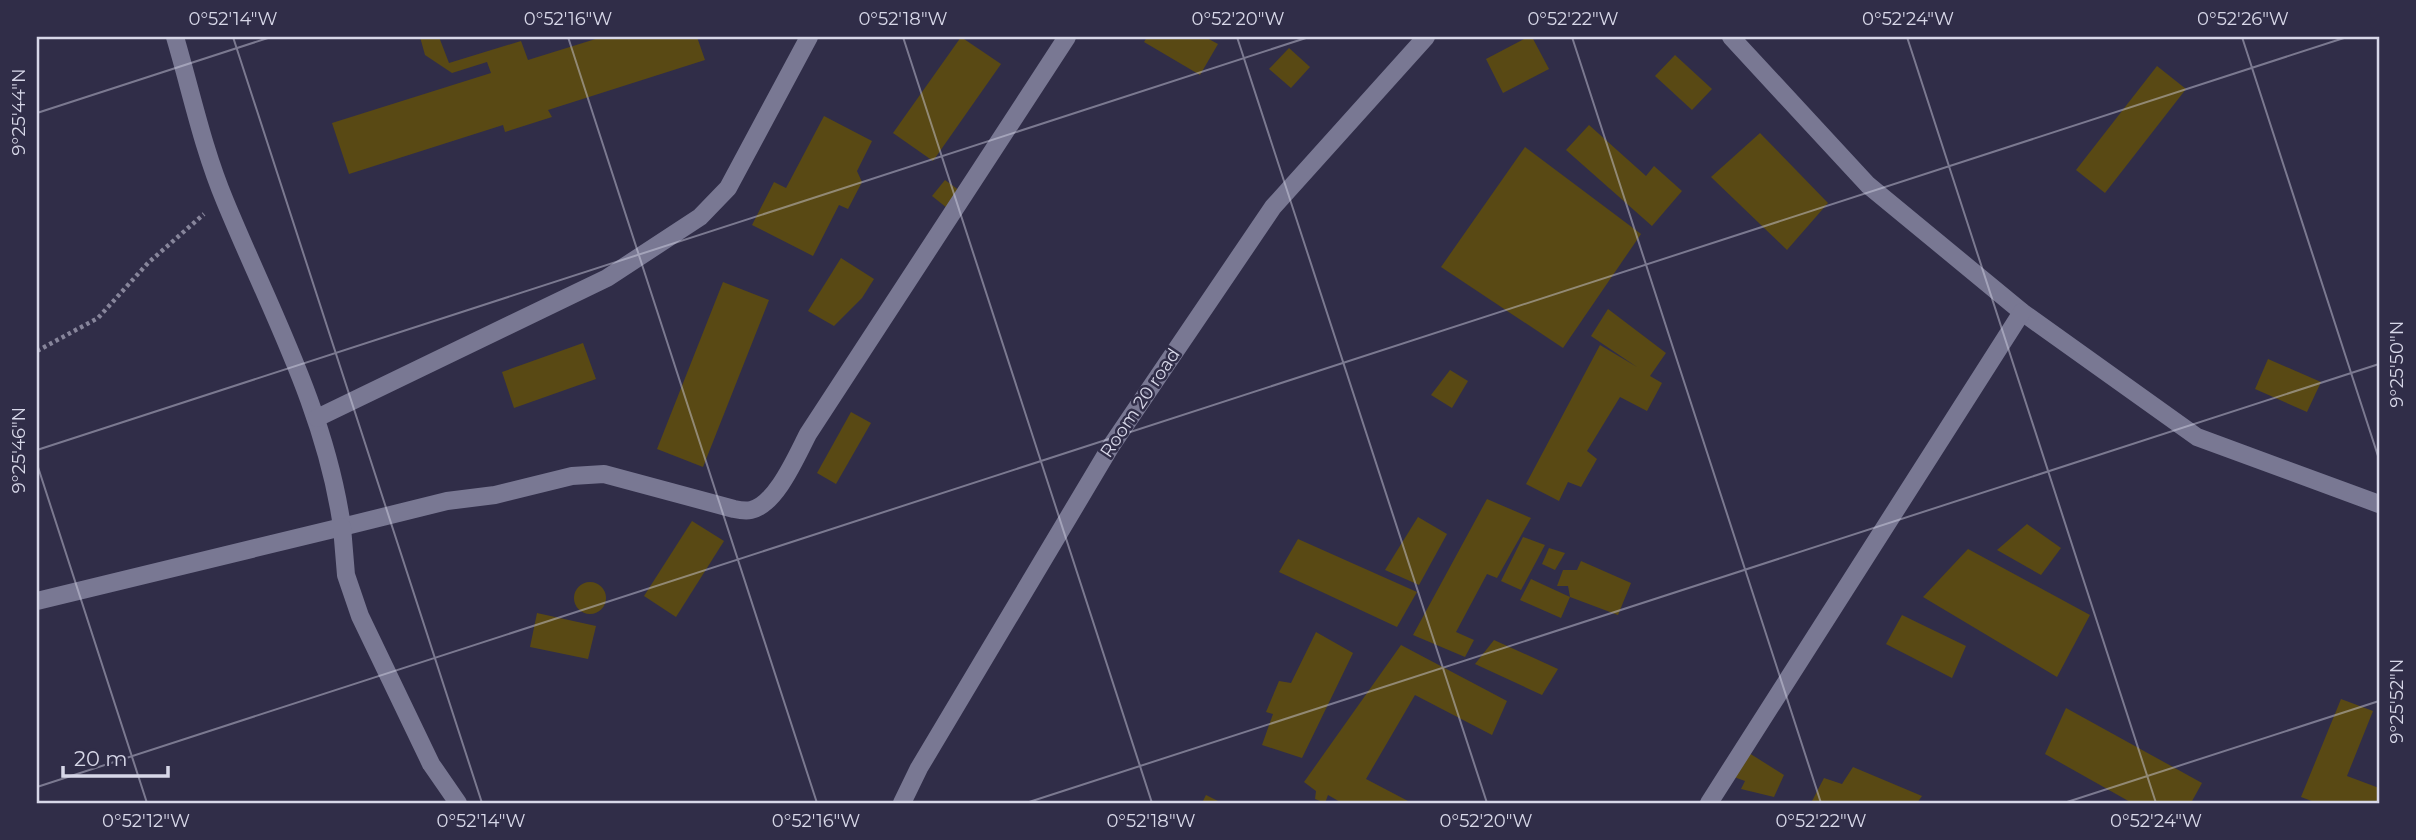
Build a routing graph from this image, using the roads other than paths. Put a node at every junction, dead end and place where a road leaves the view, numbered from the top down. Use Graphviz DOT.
graph roads {
  1 [pos="175,37"];
  2 [pos="809,37"];
  3 [pos="1067,37"];
  4 [pos="1426,37"];
  5 [pos="1731,37"];
  6 [pos="2022,312"];
  7 [pos="317,418"];
  8 [pos="2379,504"];
  9 [pos="342,527"];
  10 [pos="37,601"];
  11 [pos="458,803"];
  12 [pos="902,803"];
  13 [pos="1709,803"];
  1 -- 7 [label="street"];
  2 -- 7 [label="street"];
  3 -- 9 [label="street"];
  4 -- 12 [label="street, Room 20 road"];
  5 -- 6 [label="street"];
  6 -- 8 [label="street"];
  6 -- 13 [label="street"];
  7 -- 9 [label="street"];
  9 -- 10 [label="street"];
  9 -- 11 [label="street"];
}
